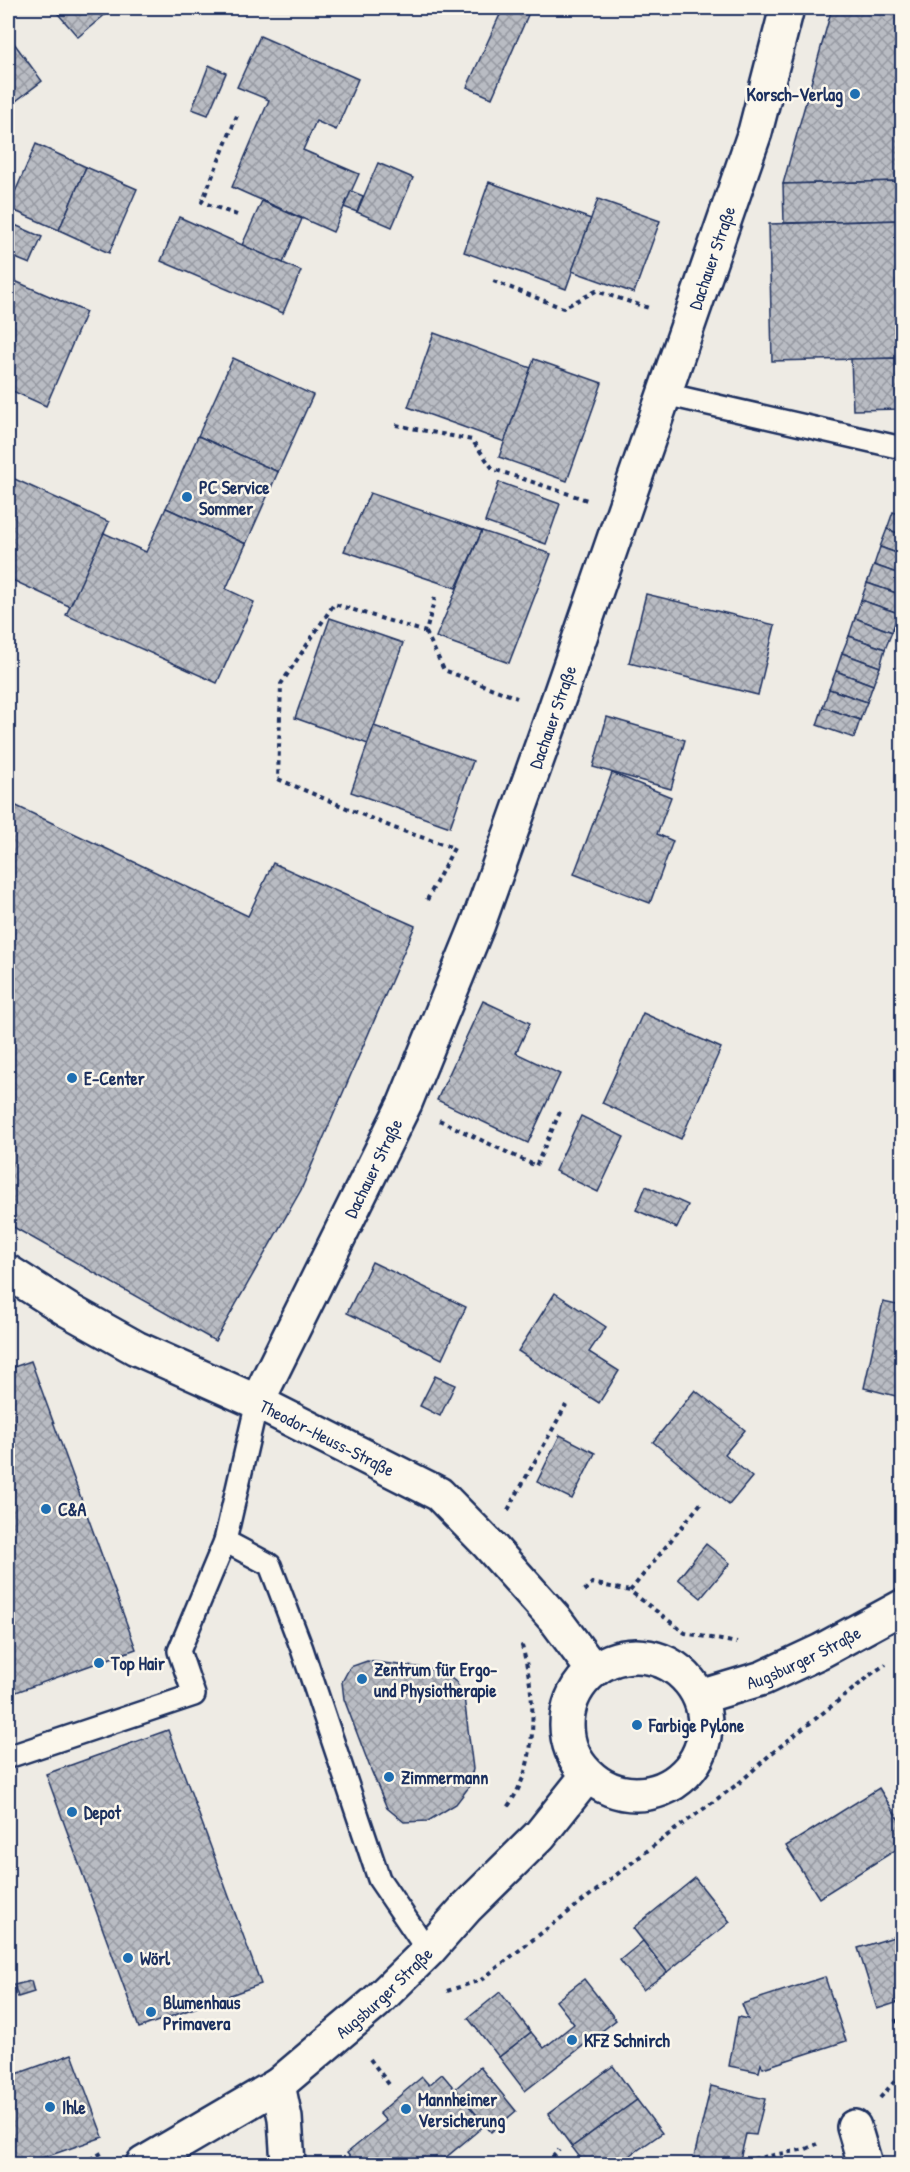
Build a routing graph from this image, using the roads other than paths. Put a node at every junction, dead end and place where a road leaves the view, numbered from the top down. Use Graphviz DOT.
graph roads {
  1 [pos="787,8"];
  2 [pos="665,394"];
  3 [pos="903,448"];
  4 [pos="8,1272"];
  5 [pos="257,1402"];
  6 [pos="225,1541"];
  7 [pos="903,1608"];
  8 [pos="593,1670"];
  9 [pos="700,1697"];
  10 [pos="8,1757"];
  11 [pos="587,1776"];
  12 [pos="428,1951"];
  13 [pos="278,2085"];
  14 [pos="854,2127"];
  15 [pos="143,2164"];
  16 [pos="288,2164"];
  17 [pos="865,2164"];
  1 -- 2 [label="street, Dachauer Straße"];
  2 -- 3 [label="lane"];
  2 -- 5 [label="street, Dachauer Straße"];
  4 -- 5 [label="street, Theodor-Heuss-Straße"];
  5 -- 6 [label="lane"];
  5 -- 8 [label="street, Theodor-Heuss-Straße"];
  6 -- 10 [label="lane"];
  6 -- 12 [label="lane"];
  7 -- 9 [label="street, Augsburger Straße"];
  8 -- 9 [label="street"];
  8 -- 11 [label="street"];
  9 -- 11 [label="street"];
  11 -- 12 [label="street, Augsburger Straße"];
  12 -- 13 [label="street, Augsburger Straße"];
  13 -- 15 [label="street, Augsburger Straße"];
  13 -- 16 [label="street"];
  14 -- 17 [label="street"];
}
